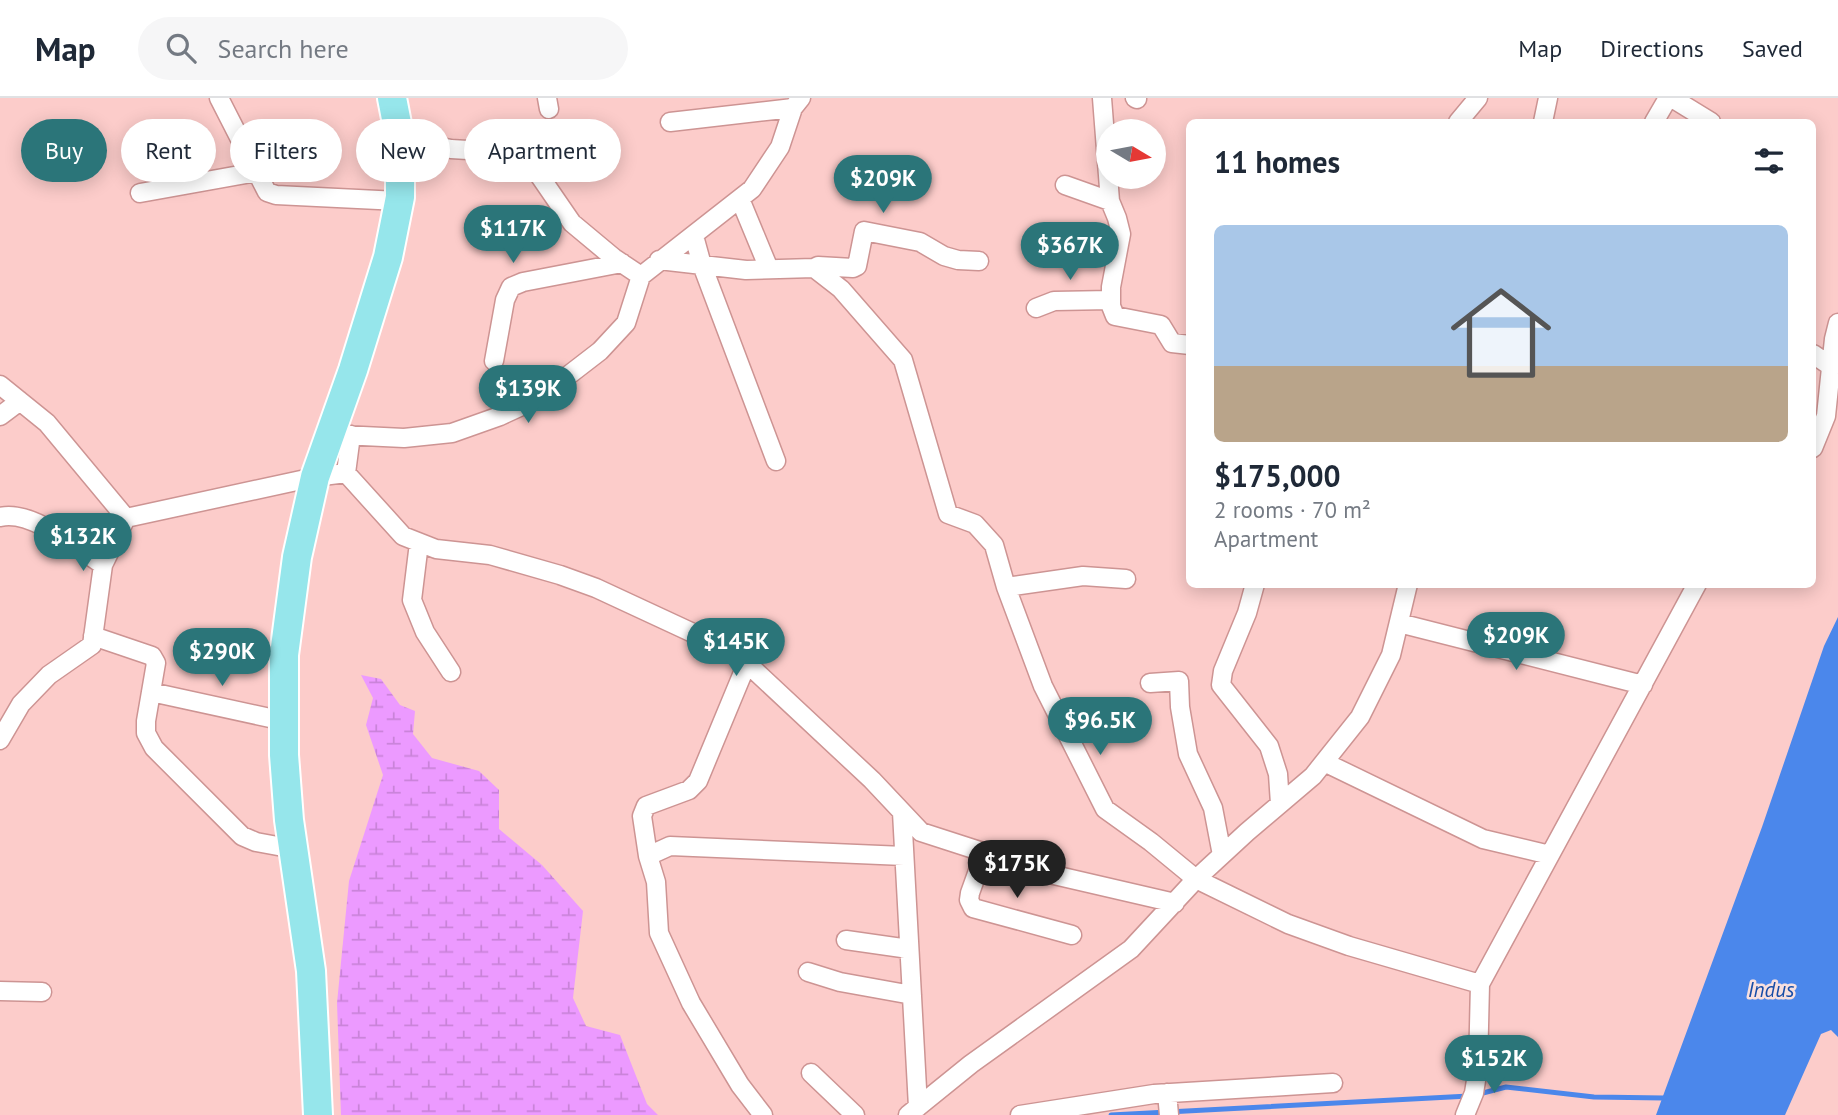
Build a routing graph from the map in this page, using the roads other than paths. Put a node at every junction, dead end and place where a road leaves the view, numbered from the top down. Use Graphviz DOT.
graph roads {
  1 [pos="219,98"];
  2 [pos="393,98"];
  3 [pos="1102,98"];
  4 [pos="1478,98"];
  5 [pos="1548,98"];
  6 [pos="1670,98"];
  7 [pos="796,102"];
  8 [pos="397,119"];
  9 [pos="1460,119"];
  10 [pos="1544,119"];
  11 [pos="1656,119"];
  12 [pos="1706,119"];
  13 [pos="230,120"];
  14 [pos="670,122"];
  15 [pos="450,149"];
  16 [pos="230,177"];
  17 [pos="262,182"];
  18 [pos="399,182"];
  19 [pos="1065,185"];
  20 [pos="140,193"];
  21 [pos="740,200"];
  22 [pos="399,201"];
  23 [pos="1110,201"];
  24 [pos="694,236"];
  25 [pos="659,260"];
  26 [pos="979,261"];
  27 [pos="622,263"];
  28 [pos="702,265"];
  29 [pos="814,268"];
  30 [pos="769,269"];
  31 [pos="640,276"];
  32 [pos="1111,300"];
  33 [pos="1036,308"];
  34 [pos="1838,323"];
  35 [pos="1186,345"];
  36 [pos="1816,356"];
  37 [pos="494,361"];
  38 [pos="1832,367"];
  39 [pos="0,385"];
  40 [pos="20,401"];
  41 [pos="0,416"];
  42 [pos="341,435"];
  43 [pos="1816,438"];
  44 [pos="776,461"];
  45 [pos="346,473"];
  46 [pos="316,477"];
  47 [pos="0,517"];
  48 [pos="126,518"];
  49 [pos="419,543"];
  50 [pos="103,565"];
  51 [pos="1126,579"];
  52 [pos="1006,587"];
  53 [pos="1254,588"];
  54 [pos="1407,588"];
  55 [pos="1695,588"];
  56 [pos="1399,623"];
  57 [pos="93,636"];
  58 [pos="747,663"];
  59 [pos="451,672"];
  60 [pos="1150,683"];
  61 [pos="1643,685"];
  62 [pos="151,692"];
  63 [pos="284,721"];
  64 [pos="0,740"];
  65 [pos="1324,762"];
  66 [pos="1279,804"];
  67 [pos="902,812"];
  68 [pos="294,849"];
  69 [pos="984,854"];
  70 [pos="1222,855"];
  71 [pos="1550,855"];
  72 [pos="648,856"];
  73 [pos="904,856"];
  74 [pos="1196,879"];
  75 [pos="301,897"];
  76 [pos="1175,903"];
  77 [pos="1072,935"];
  78 [pos="846,940"];
  79 [pos="909,949"];
  80 [pos="808,972"];
  81 [pos="1480,984"];
  82 [pos="0,991"];
  83 [pos="42,992"];
  84 [pos="912,995"];
  85 [pos="811,1073"];
  86 [pos="1333,1083"];
  87 [pos="1168,1103"];
  88 [pos="913,1111"];
  89 [pos="1466,1113"];
  90 [pos="301,1115"];
  91 [pos="318,1115"];
  92 [pos="763,1115"];
  93 [pos="855,1115"];
  94 [pos="1020,1115"];
  1 -- 13 [label="street"];
  2 -- 8 [label="main road"];
  3 -- 23 [label="street"];
  4 -- 9 [label="street"];
  5 -- 10 [label="street"];
  6 -- 11 [label="street"];
  6 -- 12 [label="street"];
  7 -- 14 [label="street"];
  7 -- 21 [label="street"];
  15 -- 27 [label="street"];
  16 -- 20 [label="street"];
  17 -- 22 [label="street"];
  18 -- 22 [label="main road"];
  19 -- 23 [label="street"];
  21 -- 24 [label="street"];
  21 -- 30 [label="street"];
  22 -- 42 [label="main road"];
  23 -- 32 [label="street"];
  24 -- 25 [label="street"];
  24 -- 28 [label="street"];
  25 -- 28 [label="street"];
  25 -- 31 [label="street"];
  26 -- 29 [label="street"];
  27 -- 31 [label="street"];
  27 -- 37 [label="street"];
  28 -- 30 [label="street"];
  28 -- 44 [label="street"];
  29 -- 30 [label="street"];
  29 -- 52 [label="street"];
  31 -- 42 [label="street"];
  32 -- 33 [label="street"];
  32 -- 35 [label="street"];
  34 -- 38 [label="street"];
  36 -- 38 [label="street"];
  38 -- 43 [label="street"];
  39 -- 40 [label="street"];
  40 -- 41 [label="street"];
  40 -- 48 [label="street"];
  42 -- 45 [label="street"];
  42 -- 46 [label="main road"];
  45 -- 46 [label="street"];
  45 -- 49 [label="street"];
  46 -- 48 [label="street"];
  46 -- 63 [label="main road"];
  47 -- 50 [label="street"];
  48 -- 50 [label="street"];
  49 -- 58 [label="street"];
  49 -- 59 [label="street"];
  50 -- 57 [label="street"];
  51 -- 52 [label="street"];
  52 -- 74 [label="street"];
  53 -- 66 [label="street"];
  54 -- 56 [label="street"];
  55 -- 61 [label="street"];
  56 -- 61 [label="street"];
  56 -- 65 [label="street"];
  57 -- 62 [label="street"];
  57 -- 64 [label="street"];
  58 -- 67 [label="street"];
  58 -- 72 [label="street"];
  60 -- 70 [label="street"];
  61 -- 71 [label="street"];
  62 -- 63 [label="street"];
  62 -- 68 [label="street"];
  63 -- 68 [label="main road"];
  65 -- 66 [label="street"];
  65 -- 71 [label="street"];
  66 -- 70 [label="street"];
  67 -- 69 [label="street"];
  67 -- 73 [label="street"];
  68 -- 75 [label="main road"];
  69 -- 76 [label="street"];
  69 -- 77 [label="street"];
  70 -- 74 [label="street"];
  71 -- 81 [label="street"];
  72 -- 73 [label="street"];
  72 -- 92 [label="street"];
  73 -- 79 [label="street"];
  74 -- 76 [label="street"];
  74 -- 81 [label="street"];
  75 -- 90 [label="main road"];
  75 -- 91 [label="main road"];
  76 -- 88 [label="street"];
  78 -- 79 [label="street"];
  79 -- 84 [label="street"];
  80 -- 84 [label="street"];
  81 -- 89 [label="street"];
  82 -- 83 [label="street"];
  84 -- 88 [label="street"];
  85 -- 93 [label="street"];
  86 -- 87 [label="street"];
  87 -- 94 [label="street"];
}
